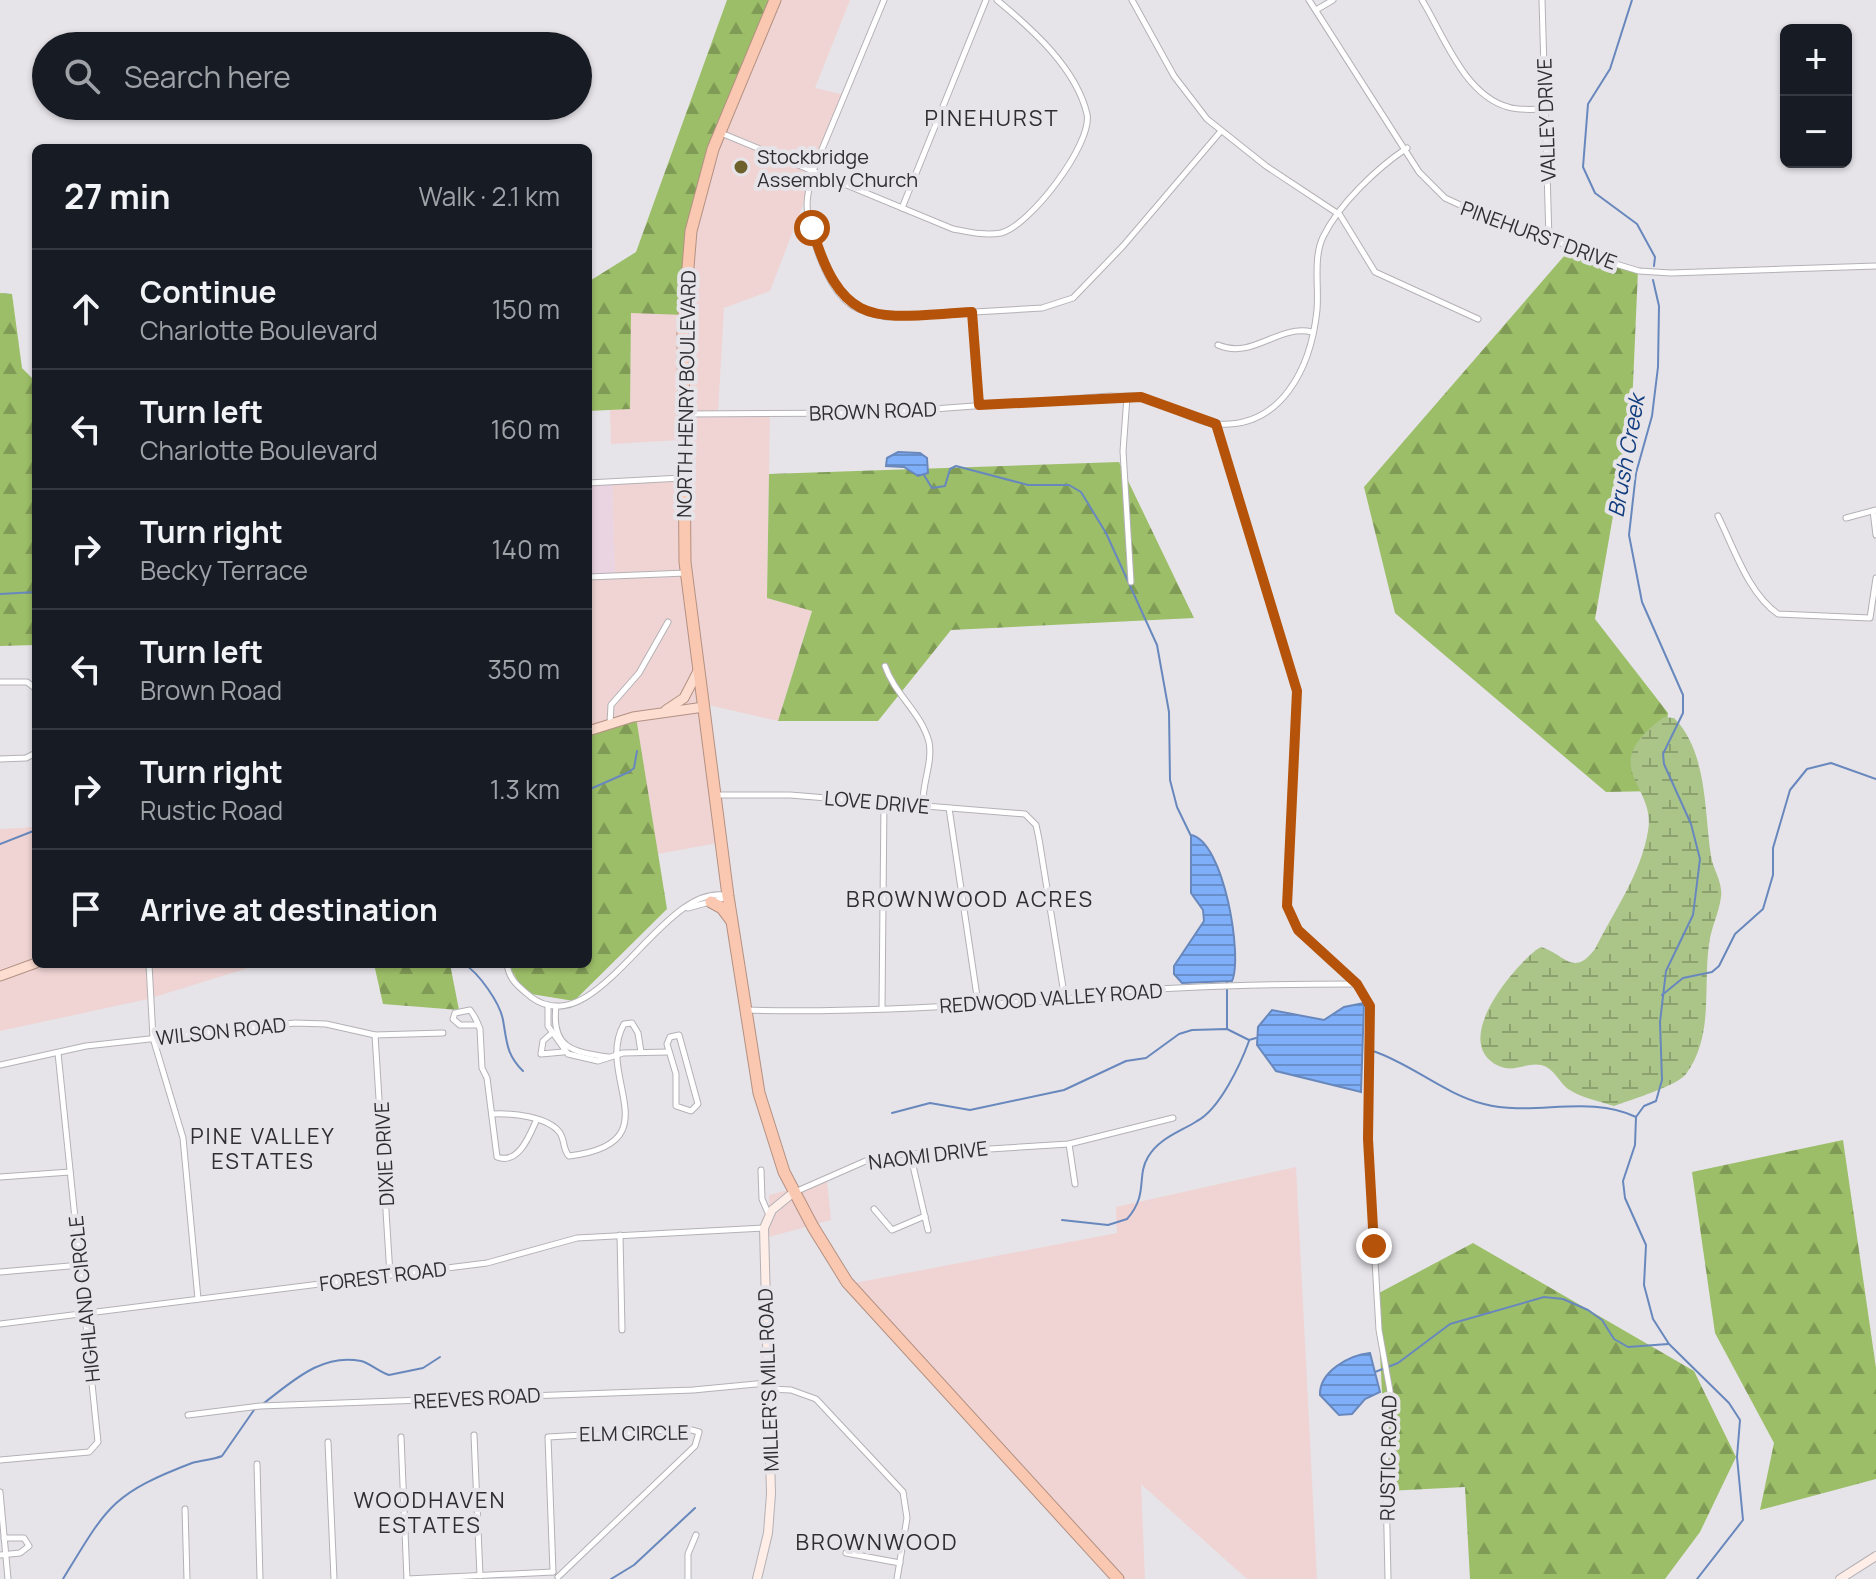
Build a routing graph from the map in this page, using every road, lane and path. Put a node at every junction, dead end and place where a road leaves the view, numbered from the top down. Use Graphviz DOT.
graph roads {
  1 [pos="775,0"];
  2 [pos="884,0"];
  3 [pos="986,0"];
  4 [pos="997,0"];
  5 [pos="1132,0"];
  6 [pos="1309,0"];
  7 [pos="1333,0"];
  8 [pos="1422,0"];
  9 [pos="1542,0"];
  10 [pos="1316,10"];
  11 [pos="1546,109"];
  12 [pos="1221,131"];
  13 [pos="720,132"];
  14 [pos="1407,148"];
  15 [pos="813,171"];
  16 [pos="902,208"];
  17 [pos="1340,215"];
  18 [pos="1549,239"];
  19 [pos="1876,266"];
  20 [pos="972,312"];
  21 [pos="1478,319"];
  22 [pos="1312,332"];
  23 [pos="1218,345"];
  24 [pos="1127,397"];
  25 [pos="979,405"];
  26 [pos="684,414"];
  27 [pos="1216,424"];
  28 [pos="683,478"];
  29 [pos="592,483"];
  30 [pos="1875,511"];
  31 [pos="1718,516"];
  32 [pos="1846,518"];
  33 [pos="1876,535"];
  34 [pos="686,573"];
  35 [pos="592,577"];
  36 [pos="1876,578"];
  37 [pos="1131,582"];
  38 [pos="668,622"];
  39 [pos="885,666"];
  40 [pos="698,671"];
  41 [pos="0,682"];
  42 [pos="32,686"];
  43 [pos="704,707"];
  44 [pos="661,712"];
  45 [pos="610,724"];
  46 [pos="592,730"];
  47 [pos="32,755"];
  48 [pos="0,759"];
  49 [pos="717,795"];
  50 [pos="884,801"];
  51 [pos="923,804"];
  52 [pos="949,808"];
  53 [pos="728,896"];
  54 [pos="711,902"];
  55 [pos="687,908"];
  56 [pos="732,921"];
  57 [pos="32,964"];
  58 [pos="149,968"];
  59 [pos="508,968"];
  60 [pos="0,976"];
  61 [pos="1357,984"];
  62 [pos="1065,1000"];
  63 [pos="978,1003"];
  64 [pos="548,1005"];
  65 [pos="556,1006"];
  66 [pos="882,1007"];
  67 [pos="745,1010"];
  68 [pos="478,1025"];
  69 [pos="443,1033"];
  70 [pos="552,1033"];
  71 [pos="375,1035"];
  72 [pos="153,1038"];
  73 [pos="563,1052"];
  74 [pos="641,1052"];
  75 [pos="668,1052"];
  76 [pos="58,1053"];
  77 [pos="619,1054"];
  78 [pos="609,1057"];
  79 [pos="0,1065"];
  80 [pos="492,1114"];
  81 [pos="1173,1118"];
  82 [pos="536,1121"];
  83 [pos="1069,1144"];
  84 [pos="910,1153"];
  85 [pos="761,1170"];
  86 [pos="70,1172"];
  87 [pos="0,1177"];
  88 [pos="1075,1184"];
  89 [pos="794,1192"];
  90 [pos="874,1209"];
  91 [pos="769,1215"];
  92 [pos="925,1216"];
  93 [pos="764,1228"];
  94 [pos="928,1230"];
  95 [pos="620,1235"];
  96 [pos="81,1265"];
  97 [pos="0,1272"];
  98 [pos="390,1275"];
  99 [pos="198,1299"];
  100 [pos="86,1316"];
  101 [pos="0,1324"];
  102 [pos="622,1330"];
  103 [pos="767,1386"];
  104 [pos="188,1415"];
  105 [pos="474,1435"];
  106 [pos="401,1437"];
  107 [pos="328,1442"];
  108 [pos="0,1460"];
  109 [pos="257,1464"];
  110 [pos="0,1492"];
  111 [pos="185,1509"];
  112 [pos="696,1535"];
  113 [pos="4,1538"];
  114 [pos="846,1553"];
  115 [pos="3,1555"];
  116 [pos="1876,1556"];
  117 [pos="900,1563"];
  118 [pos="480,1576"];
  119 [pos="557,1576"];
  120 [pos="8,1579"];
  121 [pos="187,1579"];
  122 [pos="260,1579"];
  123 [pos="334,1579"];
  124 [pos="407,1579"];
  125 [pos="688,1579"];
  126 [pos="757,1579"];
  127 [pos="897,1579"];
  128 [pos="1118,1579"];
  129 [pos="1388,1579"];
  130 [pos="1840,1579"];
  1 -- 13 [label="highway, NORTH HENRY BOULEVARD"];
  2 -- 15 [label="street"];
  3 -- 16 [label="street"];
  4 -- 16 [label="street"];
  5 -- 12 [label="street"];
  6 -- 10 [label="street, PINEHURST DRIVE"];
  7 -- 10 [label="street"];
  8 -- 11 [label="street"];
  9 -- 11 [label="street, VALLEY DRIVE"];
  10 -- 14 [label="street, PINEHURST DRIVE"];
  11 -- 18 [label="street, VALLEY DRIVE"];
  12 -- 17 [label="street"];
  12 -- 20 [label="street"];
  13 -- 15 [label="street"];
  13 -- 26 [label="highway, NORTH HENRY BOULEVARD"];
  14 -- 17 [label="street, BROWN ROAD"];
  14 -- 18 [label="street, PINEHURST DRIVE"];
  15 -- 16 [label="street"];
  15 -- 20 [label="street"];
  17 -- 21 [label="street"];
  17 -- 22 [label="street, BROWN ROAD"];
  18 -- 19 [label="street, PINEHURST DRIVE"];
  20 -- 25 [label="street"];
  22 -- 23 [label="street"];
  22 -- 27 [label="street, BROWN ROAD"];
  24 -- 25 [label="street, BROWN ROAD"];
  24 -- 27 [label="street, BROWN ROAD"];
  24 -- 37 [label="street"];
  25 -- 26 [label="street, BROWN ROAD"];
  26 -- 28 [label="highway, NORTH HENRY BOULEVARD"];
  27 -- 61 [label="street, RUSTIC ROAD"];
  28 -- 29 [label="street"];
  28 -- 34 [label="highway, NORTH HENRY BOULEVARD"];
  30 -- 32 [label="street"];
  30 -- 33 [label="street"];
  31 -- 36 [label="street"];
  34 -- 35 [label="street"];
  34 -- 40 [label="highway, NORTH HENRY BOULEVARD"];
  38 -- 45 [label="street"];
  39 -- 51 [label="street"];
  40 -- 43 [label="highway, NORTH HENRY BOULEVARD"];
  40 -- 44 [label="main road"];
  41 -- 42 [label="street"];
  43 -- 44 [label="main road"];
  43 -- 49 [label="highway, NORTH HENRY BOULEVARD"];
  44 -- 45 [label="main road"];
  45 -- 46 [label="main road"];
  47 -- 48 [label="street"];
  49 -- 50 [label="street, LOVE DRIVE"];
  49 -- 53 [label="highway, NORTH HENRY BOULEVARD"];
  50 -- 51 [label="street, LOVE DRIVE"];
  50 -- 66 [label="street"];
  51 -- 52 [label="street, LOVE DRIVE"];
  52 -- 62 [label="street, LOVE DRIVE"];
  52 -- 63 [label="street"];
  53 -- 54 [label="street"];
  53 -- 55 [label="street"];
  53 -- 56 [label="highway, NORTH HENRY BOULEVARD"];
  54 -- 55 [label="street"];
  54 -- 56 [label="highway"];
  55 -- 65 [label="street"];
  56 -- 67 [label="highway, NORTH HENRY BOULEVARD"];
  57 -- 60 [label="main road"];
  58 -- 72 [label="street"];
  59 -- 64 [label="street"];
  61 -- 62 [label="street, REDWOOD VALLEY ROAD"];
  61 -- 129 [label="street, RUSTIC ROAD"];
  62 -- 63 [label="street, REDWOOD VALLEY ROAD"];
  63 -- 66 [label="street, REDWOOD VALLEY ROAD"];
  64 -- 65 [label="street"];
  64 -- 70 [label="street"];
  65 -- 78 [label="street"];
  66 -- 67 [label="street, REDWOOD VALLEY ROAD"];
  67 -- 89 [label="highway, NORTH HENRY BOULEVARD"];
  68 -- 68 [label="street"];
  68 -- 80 [label="street"];
  69 -- 71 [label="street, WILSON ROAD"];
  70 -- 73 [label="street"];
  70 -- 73 [label="street"];
  71 -- 72 [label="street, WILSON ROAD"];
  71 -- 98 [label="street, DIXIE DRIVE"];
  72 -- 76 [label="street, WILSON ROAD"];
  72 -- 99 [label="street"];
  73 -- 78 [label="street"];
  74 -- 75 [label="street"];
  74 -- 77 [label="street"];
  74 -- 77 [label="street"];
  75 -- 75 [label="street"];
  76 -- 79 [label="street, WILSON ROAD"];
  76 -- 86 [label="street, HIGHLAND CIRCLE"];
  77 -- 78 [label="street"];
  77 -- 82 [label="street"];
  80 -- 82 [label="street"];
  80 -- 82 [label="street"];
  81 -- 83 [label="street, NAOMI DRIVE"];
  83 -- 84 [label="street, NAOMI DRIVE"];
  83 -- 88 [label="street"];
  84 -- 89 [label="street, NAOMI DRIVE"];
  84 -- 92 [label="street"];
  85 -- 91 [label="street"];
  86 -- 87 [label="street"];
  86 -- 96 [label="street, HIGHLAND CIRCLE"];
  89 -- 91 [label="street, MILLER'S MILL ROAD"];
  89 -- 128 [label="highway, NORTH HENRY BOULEVARD"];
  90 -- 92 [label="street"];
  91 -- 93 [label="street, MILLER'S MILL ROAD"];
  92 -- 94 [label="street"];
  93 -- 95 [label="street, FOREST ROAD"];
  93 -- 103 [label="street, MILLER'S MILL ROAD"];
  95 -- 98 [label="street, FOREST ROAD"];
  95 -- 102 [label="street"];
  96 -- 97 [label="street"];
  96 -- 100 [label="street, HIGHLAND CIRCLE"];
  98 -- 99 [label="street, FOREST ROAD"];
  99 -- 100 [label="street, FOREST ROAD"];
  100 -- 101 [label="street, FOREST ROAD"];
  100 -- 108 [label="street, HIGHLAND CIRCLE"];
  103 -- 104 [label="street, REEVES ROAD"];
  103 -- 117 [label="street, REEVES ROAD"];
  103 -- 126 [label="street, MILLER'S MILL ROAD"];
  105 -- 118 [label="street"];
  106 -- 124 [label="street"];
  107 -- 123 [label="street"];
  109 -- 122 [label="street"];
  110 -- 113 [label="street"];
  111 -- 121 [label="street"];
  112 -- 125 [label="street"];
  113 -- 115 [label="street"];
  113 -- 115 [label="street"];
  114 -- 117 [label="street"];
  115 -- 120 [label="street"];
  116 -- 130 [label="street"];
  117 -- 127 [label="street, REEVES ROAD"];
  118 -- 119 [label="street"];
  118 -- 124 [label="street"];
  119 -- 119 [label="street, ELM CIRCLE"];
}
